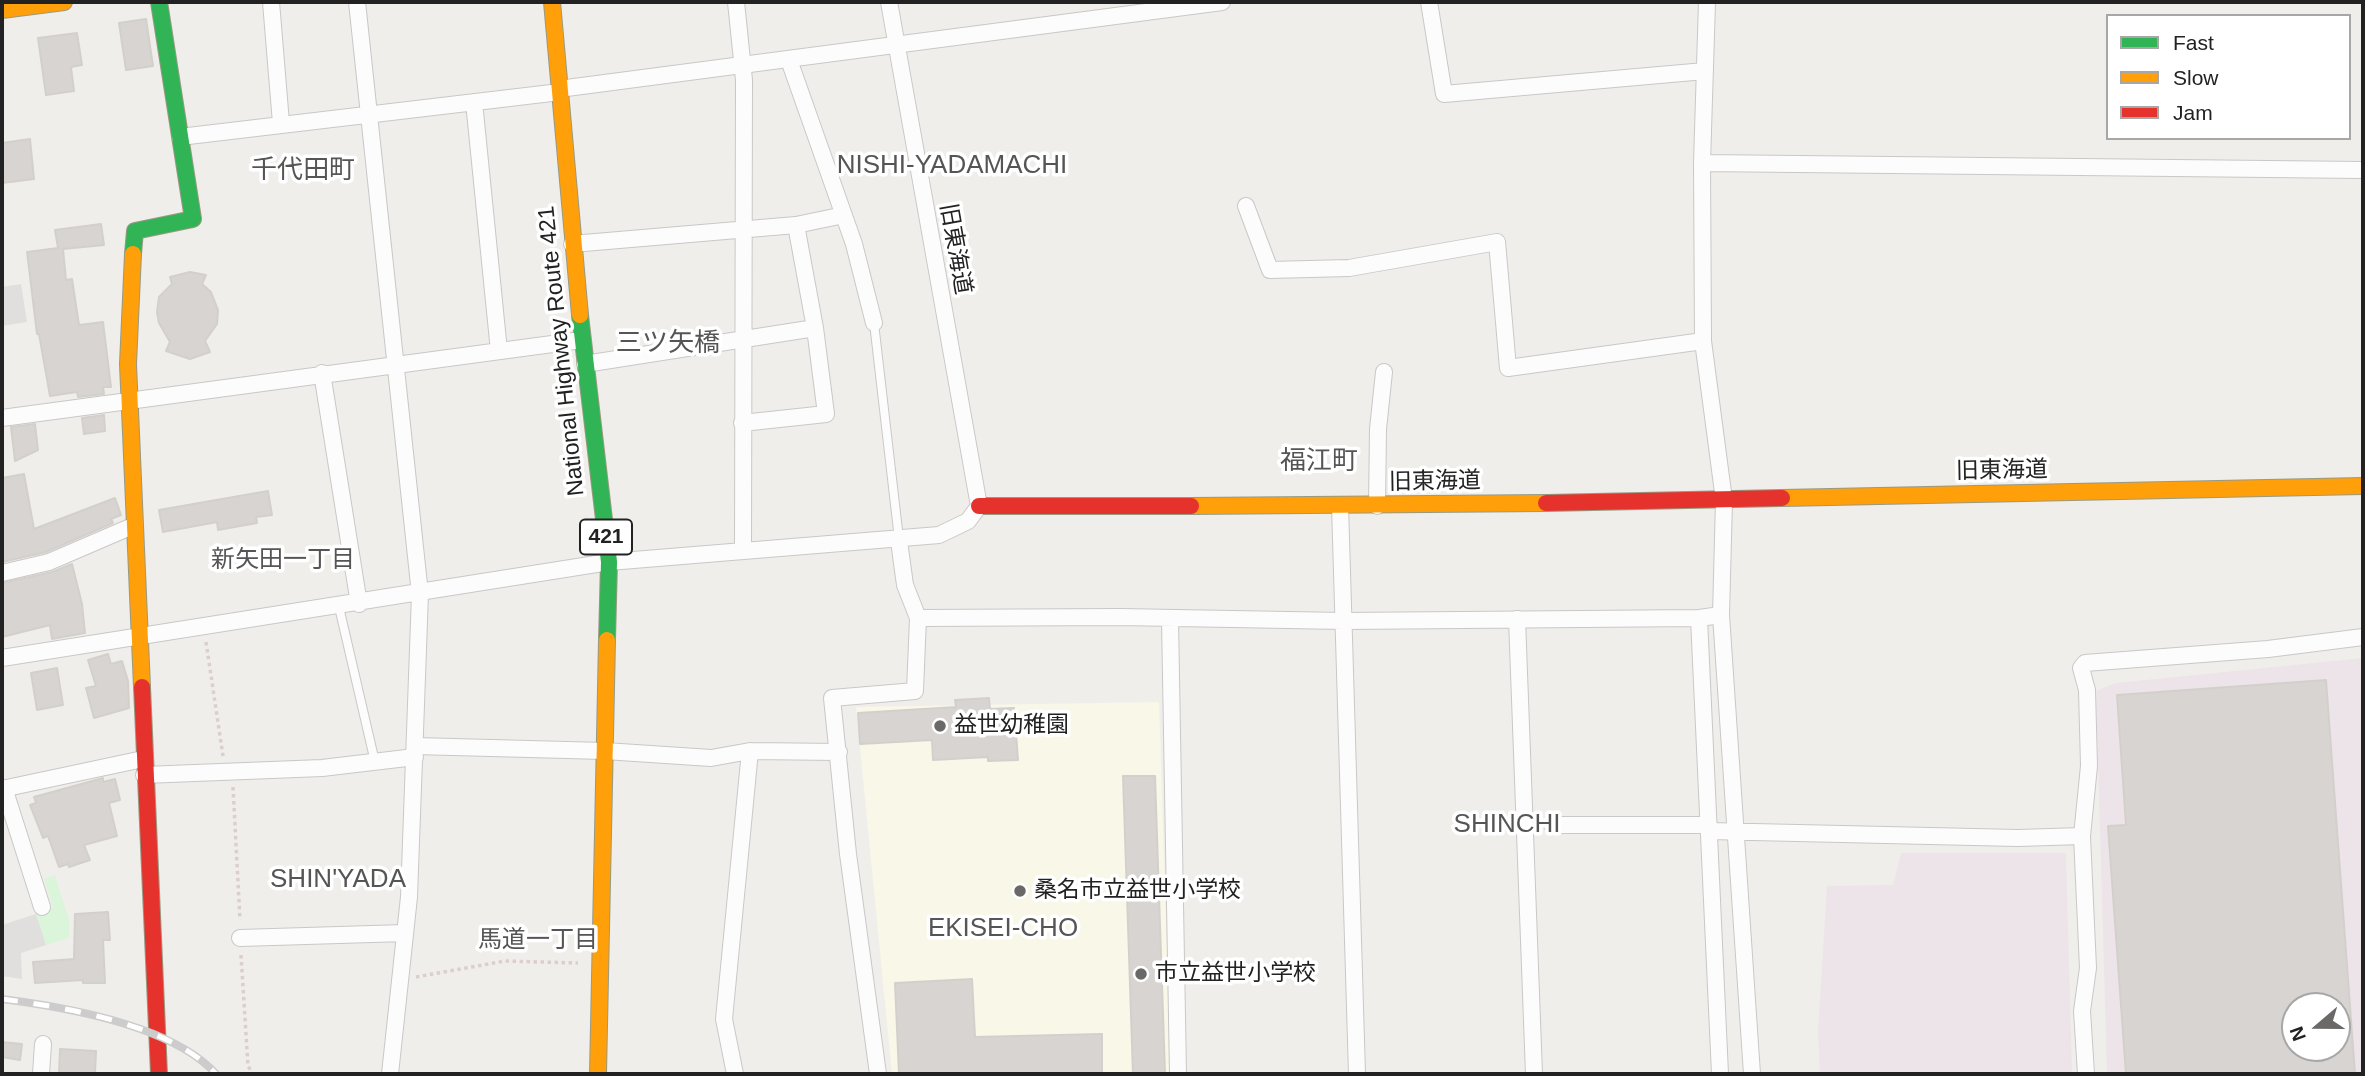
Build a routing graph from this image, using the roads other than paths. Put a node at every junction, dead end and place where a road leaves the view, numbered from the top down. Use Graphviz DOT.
graph roads {
  1 [pos="64,2"];
  2 [pos="159,2"];
  3 [pos="271,2"];
  4 [pos="357,2"];
  5 [pos="552,2"];
  6 [pos="736,2"];
  7 [pos="888,2"];
  8 [pos="1222,2"];
  9 [pos="1429,2"];
  10 [pos="1707,2"];
  11 [pos="2,10"];
  12 [pos="894,45"];
  13 [pos="789,60"];
  14 [pos="744,65"];
  15 [pos="1705,71"];
  16 [pos="559,90"];
  17 [pos="474,102"];
  18 [pos="370,114"];
  19 [pos="281,123"];
  20 [pos="180,137"];
  21 [pos="1702,163"];
  22 [pos="2363,170"];
  23 [pos="1246,206"];
  24 [pos="844,215"];
  25 [pos="796,225"];
  26 [pos="743,232"];
  27 [pos="572,244"];
  28 [pos="874,323"];
  29 [pos="815,328"];
  30 [pos="743,339"];
  31 [pos="582,340"];
  32 [pos="1703,341"];
  33 [pos="499,351"];
  34 [pos="395,364"];
  35 [pos="585,364"];
  36 [pos="1384,372"];
  37 [pos="321,373"];
  38 [pos="130,400"];
  39 [pos="2,418"];
  40 [pos="742,423"];
  41 [pos="2363,486"];
  42 [pos="1724,500"];
  43 [pos="1340,505"];
  44 [pos="979,506"];
  45 [pos="1377,506"];
  46 [pos="135,525"];
  47 [pos="899,541"];
  48 [pos="743,551"];
  49 [pos="609,562"];
  50 [pos="2,573"];
  51 [pos="420,594"];
  52 [pos="359,604"];
  53 [pos="339,607"];
  54 [pos="1721,615"];
  55 [pos="918,618"];
  56 [pos="1699,618"];
  57 [pos="1170,619"];
  58 [pos="1517,619"];
  59 [pos="1344,621"];
  60 [pos="2363,637"];
  61 [pos="138,639"];
  62 [pos="2,658"];
  63 [pos="605,751"];
  64 [pos="750,751"];
  65 [pos="415,752"];
  66 [pos="839,752"];
  67 [pos="375,762"];
  68 [pos="144,767"];
  69 [pos="3,788"];
  70 [pos="1552,825"];
  71 [pos="1709,828"];
  72 [pos="1733,830"];
  73 [pos="2082,836"];
  74 [pos="42,907"];
  75 [pos="405,933"];
  76 [pos="240,938"];
  77 [pos="43,1044"];
  78 [pos="41,1074"];
  79 [pos="159,1074"];
  80 [pos="390,1074"];
  81 [pos="598,1074"];
  82 [pos="735,1074"];
  83 [pos="878,1074"];
  84 [pos="1178,1074"];
  85 [pos="1357,1074"];
  86 [pos="1534,1074"];
  87 [pos="1720,1074"];
  88 [pos="1752,1074"];
  89 [pos="2086,1074"];
  1 -- 11 [label="main road"];
  2 -- 20 [label="main road"];
  3 -- 19 [label="street"];
  4 -- 18 [label="street"];
  5 -- 16 [label="main road, National Highway Route 421 / 421"];
  6 -- 14 [label="street"];
  7 -- 12 [label="street, 旧東海道"];
  8 -- 12 [label="street"];
  9 -- 15 [label="street"];
  10 -- 15 [label="street"];
  12 -- 13 [label="street"];
  12 -- 44 [label="street, 旧東海道"];
  13 -- 14 [label="street"];
  13 -- 24 [label="street"];
  14 -- 16 [label="street"];
  14 -- 26 [label="street"];
  15 -- 21 [label="street"];
  16 -- 17 [label="street"];
  16 -- 27 [label="main road, National Highway Route 421 / 421"];
  17 -- 18 [label="street"];
  17 -- 33 [label="street"];
  18 -- 19 [label="street"];
  18 -- 34 [label="street"];
  19 -- 20 [label="street"];
  20 -- 38 [label="main road"];
  21 -- 22 [label="street"];
  21 -- 32 [label="street"];
  23 -- 32 [label="street"];
  24 -- 25 [label="street"];
  24 -- 28 [label="street"];
  25 -- 26 [label="street"];
  25 -- 29 [label="street"];
  26 -- 27 [label="street"];
  26 -- 30 [label="street"];
  27 -- 31 [label="main road, National Highway Route 421 / 421"];
  28 -- 47 [label="lane"];
  29 -- 30 [label="street"];
  29 -- 40 [label="street"];
  30 -- 35 [label="street"];
  30 -- 40 [label="street"];
  31 -- 33 [label="street"];
  31 -- 35 [label="main road, National Highway Route 421 / 421"];
  32 -- 42 [label="street"];
  33 -- 34 [label="street"];
  34 -- 37 [label="street"];
  34 -- 51 [label="street"];
  35 -- 49 [label="main road, National Highway Route 421 / 421"];
  36 -- 45 [label="street"];
  37 -- 38 [label="street"];
  37 -- 52 [label="street"];
  38 -- 39 [label="street"];
  38 -- 46 [label="main road"];
  40 -- 48 [label="street"];
  41 -- 42 [label="main road, 旧東海道"];
  42 -- 45 [label="main road, 旧東海道"];
  42 -- 54 [label="street"];
  43 -- 44 [label="main road, 旧東海道"];
  43 -- 45 [label="main road, 旧東海道"];
  43 -- 59 [label="street"];
  44 -- 47 [label="street"];
  46 -- 50 [label="street"];
  46 -- 61 [label="main road"];
  47 -- 48 [label="street"];
  47 -- 55 [label="street"];
  48 -- 49 [label="street"];
  49 -- 51 [label="street"];
  49 -- 63 [label="main road, National Highway Route 421 / 421"];
  51 -- 52 [label="street"];
  51 -- 65 [label="street"];
  52 -- 53 [label="street"];
  53 -- 61 [label="street"];
  53 -- 67 [label="lane"];
  54 -- 56 [label="street"];
  54 -- 72 [label="street"];
  55 -- 57 [label="street"];
  55 -- 66 [label="street"];
  56 -- 58 [label="street"];
  56 -- 71 [label="street"];
  57 -- 59 [label="street"];
  57 -- 84 [label="street"];
  58 -- 59 [label="street"];
  58 -- 86 [label="street"];
  59 -- 85 [label="street"];
  60 -- 73 [label="street"];
  61 -- 62 [label="street"];
  61 -- 68 [label="main road"];
  63 -- 64 [label="street"];
  63 -- 65 [label="street"];
  63 -- 81 [label="main road, National Highway Route 421 / 421"];
  64 -- 66 [label="street"];
  64 -- 82 [label="street"];
  65 -- 67 [label="street"];
  65 -- 75 [label="street"];
  66 -- 83 [label="street"];
  67 -- 68 [label="street"];
  68 -- 69 [label="street"];
  68 -- 79 [label="main road"];
  69 -- 74 [label="street"];
  70 -- 71 [label="street"];
  71 -- 72 [label="street"];
  71 -- 87 [label="street"];
  72 -- 73 [label="street"];
  72 -- 88 [label="street"];
  73 -- 89 [label="street"];
  75 -- 76 [label="street"];
  75 -- 80 [label="street"];
  77 -- 78 [label="street"];
}
